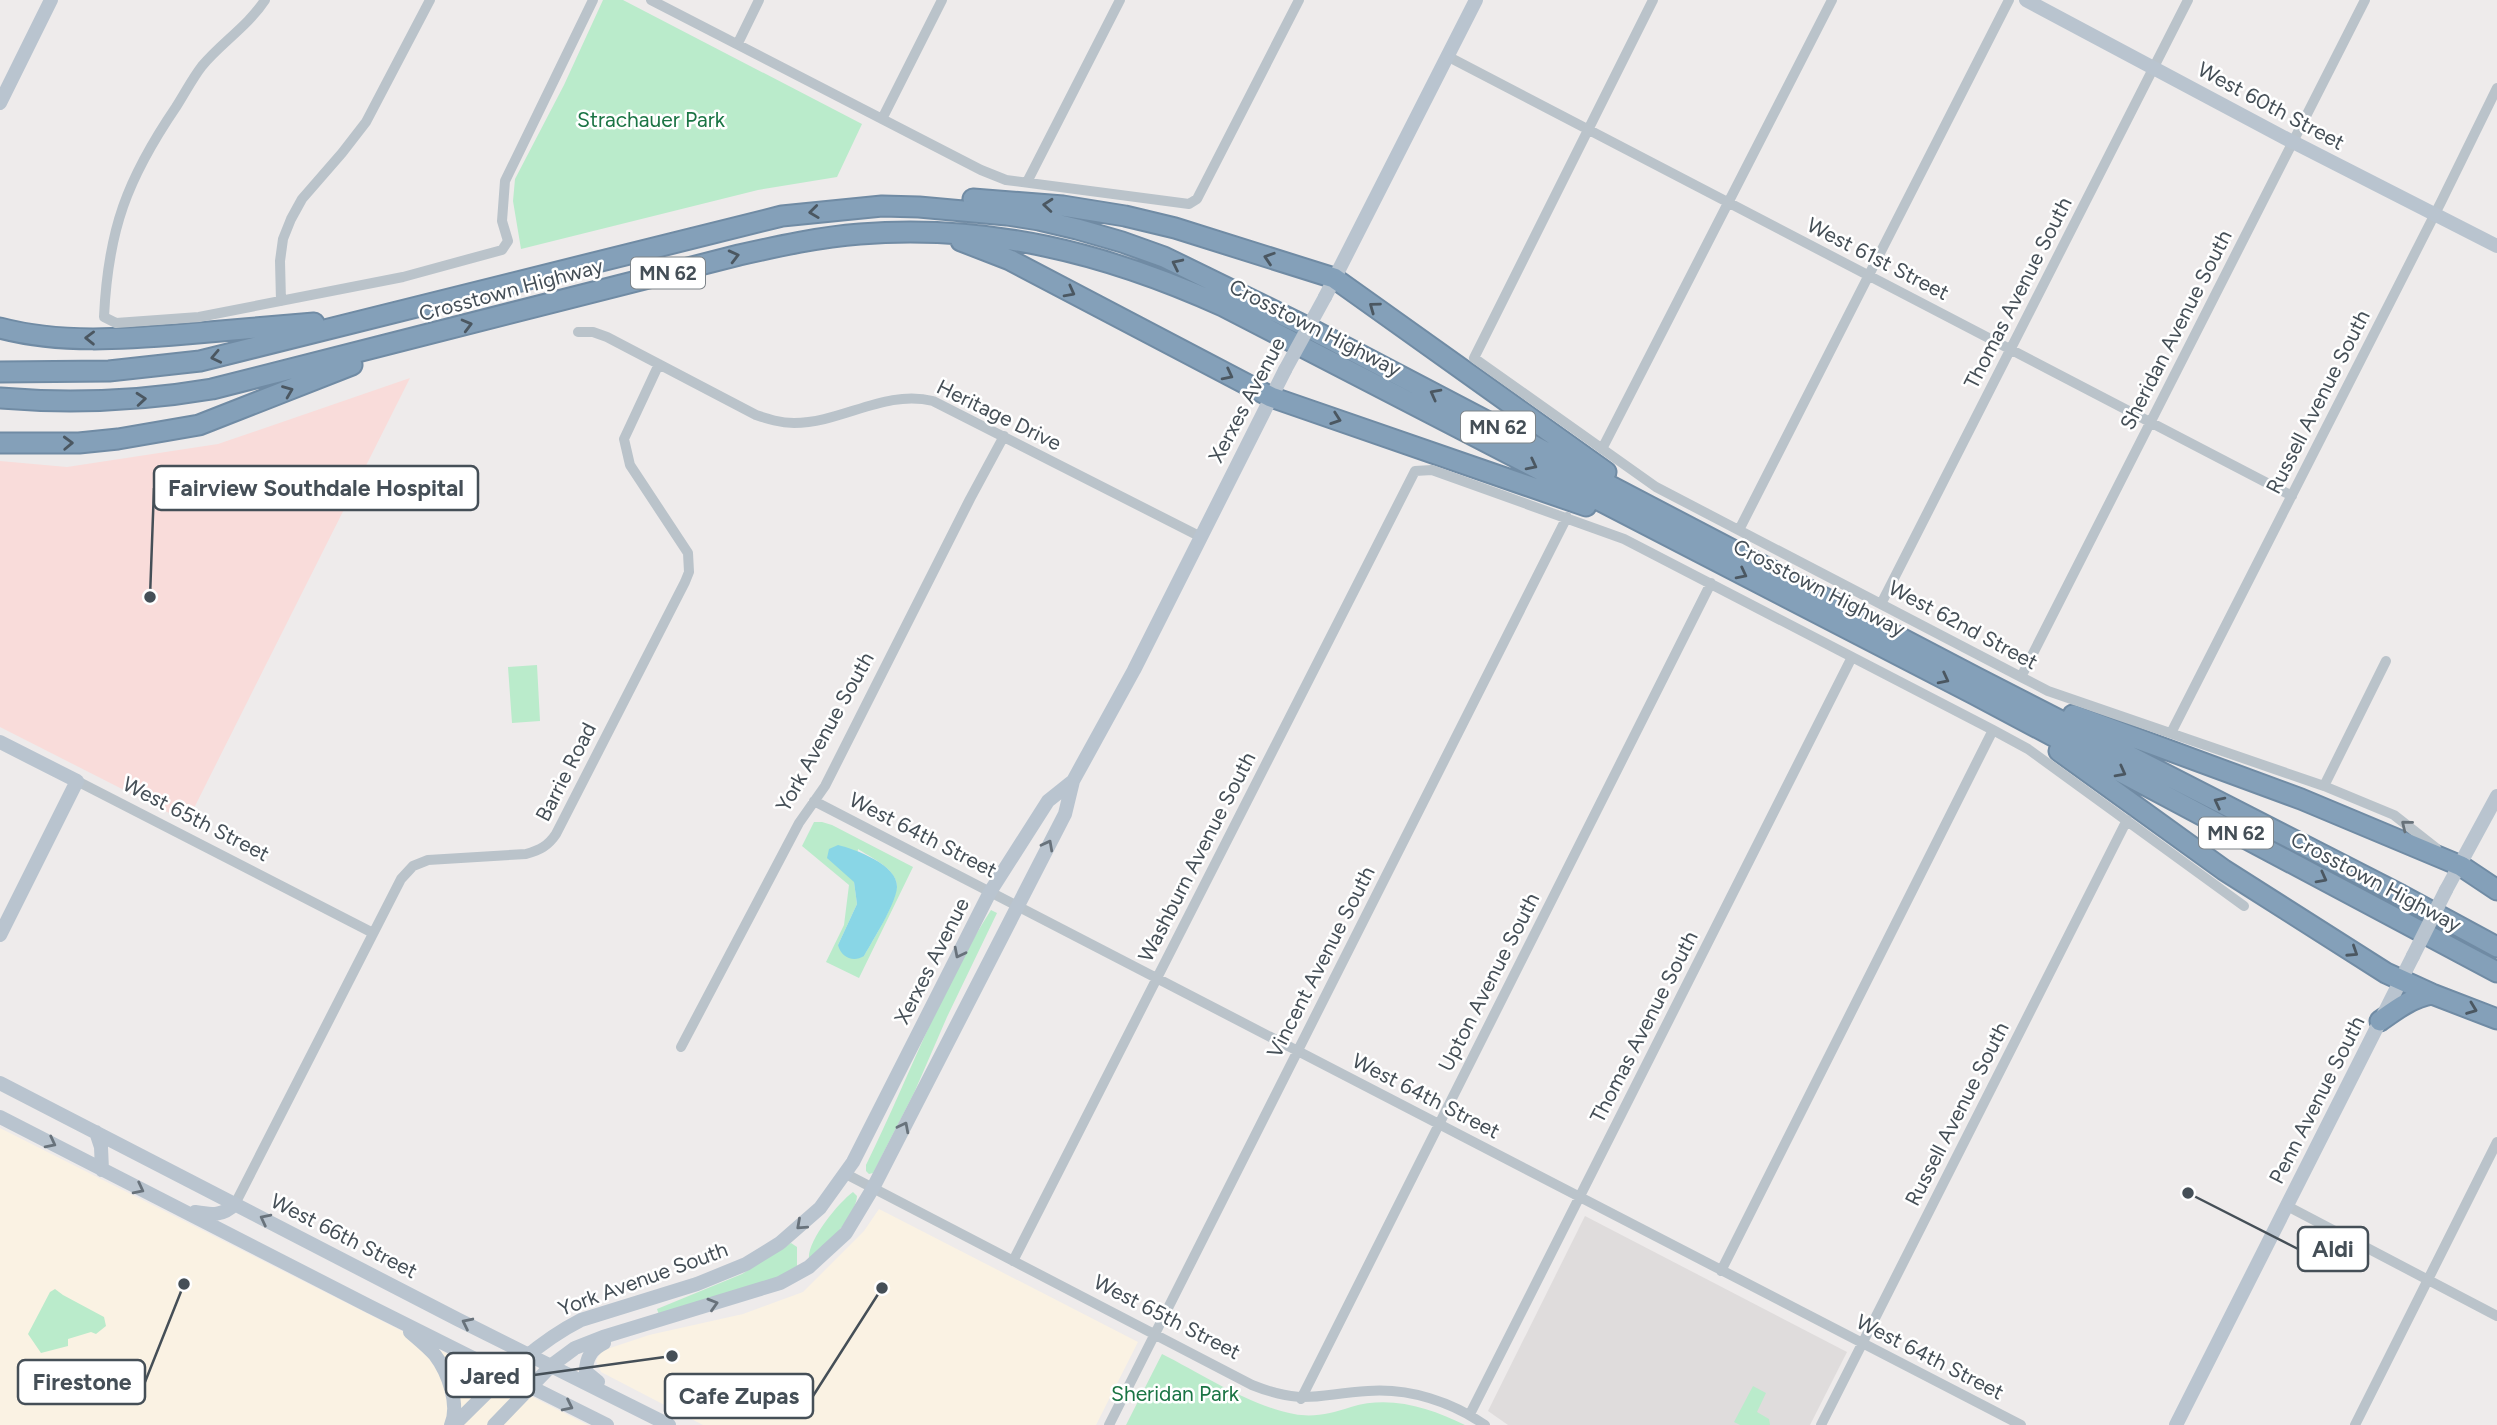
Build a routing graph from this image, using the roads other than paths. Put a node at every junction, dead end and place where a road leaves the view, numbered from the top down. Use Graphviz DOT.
graph roads {
  1 [pos="51,0"];
  2 [pos="265,0"];
  3 [pos="430,0"];
  4 [pos="593,0"];
  5 [pos="651,0"];
  6 [pos="759,0"];
  7 [pos="942,0"];
  8 [pos="1120,0"];
  9 [pos="1299,0"];
  10 [pos="1476,0"];
  11 [pos="1653,0"];
  12 [pos="1832,0"];
  13 [pos="2009,0"];
  14 [pos="2026,0"];
  15 [pos="2188,0"];
  16 [pos="2365,0"];
  17 [pos="738,43"];
  18 [pos="1447,56"];
  19 [pos="2154,68"];
  20 [pos="2497,88"];
  21 [pos="0,103"];
  22 [pos="882,119"];
  23 [pos="1588,130"];
  24 [pos="2293,142"];
  25 [pos="1027,183"];
  26 [pos="1730,202"];
  27 [pos="882,205"];
  28 [pos="2435,214"];
  29 [pos="941,233"];
  30 [pos="2497,246"];
  31 [pos="1870,275"];
  32 [pos="1334,278"];
  33 [pos="281,302"];
  34 [pos="354,323"];
  35 [pos="0,328"];
  36 [pos="578,332"];
  37 [pos="401,342"];
  38 [pos="2011,349"];
  39 [pos="659,363"];
  40 [pos="0,372"];
  41 [pos="1271,397"];
  42 [pos="0,398"];
  43 [pos="2150,422"];
  44 [pos="1004,436"];
  45 [pos="0,443"];
  46 [pos="1602,449"];
  47 [pos="2292,496"];
  48 [pos="1567,517"];
  49 [pos="1739,530"];
  50 [pos="1686,536"];
  51 [pos="1201,537"];
  52 [pos="1711,583"];
  53 [pos="1881,604"];
  54 [pos="1852,657"];
  55 [pos="2386,661"];
  56 [pos="2021,677"];
  57 [pos="1975,686"];
  58 [pos="1993,730"];
  59 [pos="2171,733"];
  60 [pos="0,742"];
  61 [pos="77,781"];
  62 [pos="1073,781"];
  63 [pos="2324,786"];
  64 [pos="2497,796"];
  65 [pos="814,801"];
  66 [pos="2127,820"];
  67 [pos="2461,866"];
  68 [pos="2497,890"];
  69 [pos="990,892"];
  70 [pos="2244,905"];
  71 [pos="1017,906"];
  72 [pos="373,933"];
  73 [pos="0,935"];
  74 [pos="2497,947"];
  75 [pos="2497,972"];
  76 [pos="1157,978"];
  77 [pos="2401,979"];
  78 [pos="2431,994"];
  79 [pos="2497,1019"];
  80 [pos="2380,1021"];
  81 [pos="681,1047"];
  82 [pos="1297,1051"];
  83 [pos="0,1083"];
  84 [pos="0,1117"];
  85 [pos="1439,1124"];
  86 [pos="96,1132"];
  87 [pos="2497,1142"];
  88 [pos="102,1170"];
  89 [pos="846,1174"];
  90 [pos="873,1188"];
  91 [pos="1579,1197"];
  92 [pos="235,1204"];
  93 [pos="2287,1206"];
  94 [pos="177,1208"];
  95 [pos="1013,1261"];
  96 [pos="1721,1271"];
  97 [pos="2428,1280"];
  98 [pos="2497,1316"];
  99 [pos="396,1320"];
  100 [pos="633,1328"];
  101 [pos="1154,1334"];
  102 [pos="1862,1344"];
  103 [pos="528,1353"];
  104 [pos="552,1365"];
  105 [pos="505,1373"];
  106 [pos="531,1387"];
  107 [pos="1301,1399"];
  108 [pos="1470,1414"];
  109 [pos="656,1418"];
  110 [pos="452,1425"];
  111 [pos="494,1425"];
  112 [pos="607,1425"];
  113 [pos="669,1425"];
  114 [pos="1109,1425"];
  115 [pos="1485,1425"];
  116 [pos="1821,1425"];
  117 [pos="2021,1425"];
  118 [pos="2176,1425"];
  119 [pos="2355,1425"];
  1 -- 21 [label="street"];
  2 -- 33 [label="street"];
  3 -- 33 [label="street"];
  4 -- 33 [label="street"];
  5 -- 17 [label="street"];
  6 -- 17 [label="street"];
  7 -- 22 [label="street"];
  8 -- 25 [label="street"];
  9 -- 25 [label="street"];
  10 -- 18 [label="street, Xerxes Avenue"];
  11 -- 23 [label="street"];
  12 -- 26 [label="street"];
  13 -- 31 [label="street"];
  14 -- 19 [label="street, West 60th Street"];
  15 -- 19 [label="street, Thomas Avenue South"];
  16 -- 24 [label="street, Sheridan Avenue South"];
  17 -- 22 [label="street"];
  18 -- 23 [label="street, West 61st Street"];
  18 -- 32 [label="street, Xerxes Avenue"];
  19 -- 24 [label="street, West 60th Street"];
  19 -- 38 [label="street, Thomas Avenue South"];
  20 -- 28 [label="street, Russell Avenue South"];
  22 -- 25 [label="street"];
  23 -- 26 [label="street, West 61st Street"];
  23 -- 46 [label="street, West 62nd Street"];
  24 -- 28 [label="street, West 60th Street"];
  24 -- 43 [label="street, Sheridan Avenue South"];
  26 -- 31 [label="street, West 61st Street"];
  26 -- 46 [label="street"];
  32 -- 27 [label="highway, one-way"];
  27 -- 34 [label="highway, Crosstown Highway / MN 62, one-way"];
  50 -- 27 [label="highway, Crosstown Highway / MN 62, one-way"];
  28 -- 30 [label="street, West 60th Street"];
  28 -- 47 [label="street, Russell Avenue South"];
  37 -- 29 [label="highway, Crosstown Highway / MN 62, one-way"];
  29 -- 41 [label="highway, one-way"];
  29 -- 50 [label="highway, Crosstown Highway / MN 62, one-way"];
  31 -- 38 [label="street, West 61st Street"];
  31 -- 49 [label="street"];
  32 -- 41 [label="street, Xerxes Avenue, bridge"];
  50 -- 32 [label="highway, one-way"];
  34 -- 35 [label="highway, one-way"];
  34 -- 40 [label="highway, Crosstown Highway / MN 62, one-way"];
  36 -- 39 [label="street, Heritage Drive"];
  42 -- 37 [label="highway, Crosstown Highway / MN 62, one-way"];
  45 -- 37 [label="highway, one-way"];
  38 -- 43 [label="street, West 61st Street"];
  38 -- 53 [label="street, Thomas Avenue South"];
  39 -- 44 [label="street, Heritage Drive"];
  39 -- 72 [label="street, Barrie Road"];
  41 -- 50 [label="highway, one-way"];
  41 -- 51 [label="street, Xerxes Avenue"];
  43 -- 47 [label="street, West 61st Street"];
  43 -- 56 [label="street, Sheridan Avenue South"];
  44 -- 51 [label="street, Heritage Drive"];
  44 -- 65 [label="street, York Avenue South"];
  46 -- 49 [label="street, West 62nd Street"];
  47 -- 59 [label="street, Russell Avenue South"];
  48 -- 52 [label="street"];
  48 -- 76 [label="street, Washburn Avenue South"];
  48 -- 82 [label="street, Vincent Avenue South"];
  49 -- 53 [label="street, West 62nd Street"];
  50 -- 57 [label="highway, Crosstown Highway / MN 62"];
  51 -- 62 [label="street, Xerxes Avenue"];
  52 -- 54 [label="street"];
  52 -- 85 [label="street, Upton Avenue South"];
  53 -- 56 [label="street, West 62nd Street"];
  54 -- 58 [label="street"];
  54 -- 91 [label="street, Thomas Avenue South"];
  55 -- 63 [label="street"];
  56 -- 59 [label="street, West 62nd Street"];
  57 -- 67 [label="highway"];
  74 -- 57 [label="highway, Crosstown Highway / MN 62, one-way"];
  57 -- 75 [label="highway, Crosstown Highway / MN 62, one-way"];
  57 -- 77 [label="highway, one-way"];
  58 -- 66 [label="street"];
  58 -- 96 [label="street"];
  59 -- 63 [label="street, West 62nd Street"];
  60 -- 61 [label="street, West 65th Street"];
  61 -- 72 [label="street, West 65th Street"];
  61 -- 73 [label="street"];
  62 -- 69 [label="street, Xerxes Avenue"];
  71 -- 62 [label="street, Xerxes Avenue, one-way"];
  67 -- 63 [label="street, West 62nd Street, one-way"];
  64 -- 67 [label="street, Penn Avenue South"];
  65 -- 69 [label="street, West 64th Street"];
  65 -- 81 [label="street, York Avenue South"];
  66 -- 70 [label="street"];
  66 -- 102 [label="street, Russell Avenue South"];
  67 -- 68 [label="highway"];
  67 -- 77 [label="street, Penn Avenue South, bridge"];
  69 -- 71 [label="street, West 64th Street"];
  69 -- 89 [label="street, Xerxes Avenue, one-way"];
  71 -- 76 [label="street, West 64th Street"];
  90 -- 71 [label="street, Xerxes Avenue, one-way"];
  72 -- 92 [label="street, Barrie Road"];
  76 -- 82 [label="street, West 64th Street"];
  76 -- 95 [label="street, Washburn Avenue South"];
  77 -- 78 [label="highway"];
  77 -- 80 [label="street, Penn Avenue South"];
  78 -- 79 [label="highway, one-way"];
  78 -- 80 [label="highway"];
  80 -- 93 [label="street, Penn Avenue South"];
  82 -- 85 [label="street, West 64th Street"];
  82 -- 101 [label="street, Vincent Avenue South"];
  83 -- 86 [label="street, West 66th Street"];
  84 -- 88 [label="street, one-way"];
  85 -- 91 [label="street, West 64th Street"];
  85 -- 107 [label="street, Upton Avenue South"];
  86 -- 88 [label="street"];
  86 -- 92 [label="street, West 66th Street"];
  87 -- 97 [label="street"];
  88 -- 94 [label="street, one-way"];
  89 -- 90 [label="street, West 65th Street"];
  89 -- 103 [label="street, York Avenue South, one-way"];
  90 -- 95 [label="street, West 65th Street"];
  100 -- 90 [label="street, York Avenue South, one-way"];
  91 -- 96 [label="street, West 64th Street"];
  91 -- 108 [label="street, Thomas Avenue South"];
  92 -- 94 [label="street"];
  103 -- 92 [label="street, West 66th Street, one-way"];
  93 -- 97 [label="street"];
  93 -- 118 [label="street, Penn Avenue South"];
  94 -- 99 [label="street"];
  95 -- 101 [label="street, West 65th Street"];
  96 -- 102 [label="street, West 64th Street"];
  97 -- 98 [label="street"];
  97 -- 119 [label="street"];
  99 -- 105 [label="street"];
  99 -- 110 [label="street"];
  100 -- 104 [label="street, York Avenue South"];
  100 -- 109 [label="street"];
  101 -- 107 [label="street, West 65th Street"];
  101 -- 114 [label="street, Vincent Avenue South"];
  102 -- 116 [label="street, Russell Avenue South"];
  102 -- 117 [label="street, West 64th Street"];
  103 -- 104 [label="street, West 66th Street"];
  103 -- 105 [label="street, York Avenue South"];
  104 -- 106 [label="street, York Avenue South"];
  104 -- 109 [label="street, West 66th Street"];
  105 -- 106 [label="street"];
  105 -- 110 [label="street, York Avenue South"];
  106 -- 111 [label="street, York Avenue South"];
  106 -- 112 [label="street, one-way"];
  107 -- 108 [label="street, West 65th Street"];
  108 -- 115 [label="street, West 65th Street"];
  109 -- 113 [label="street, West 66th Street"];
}
